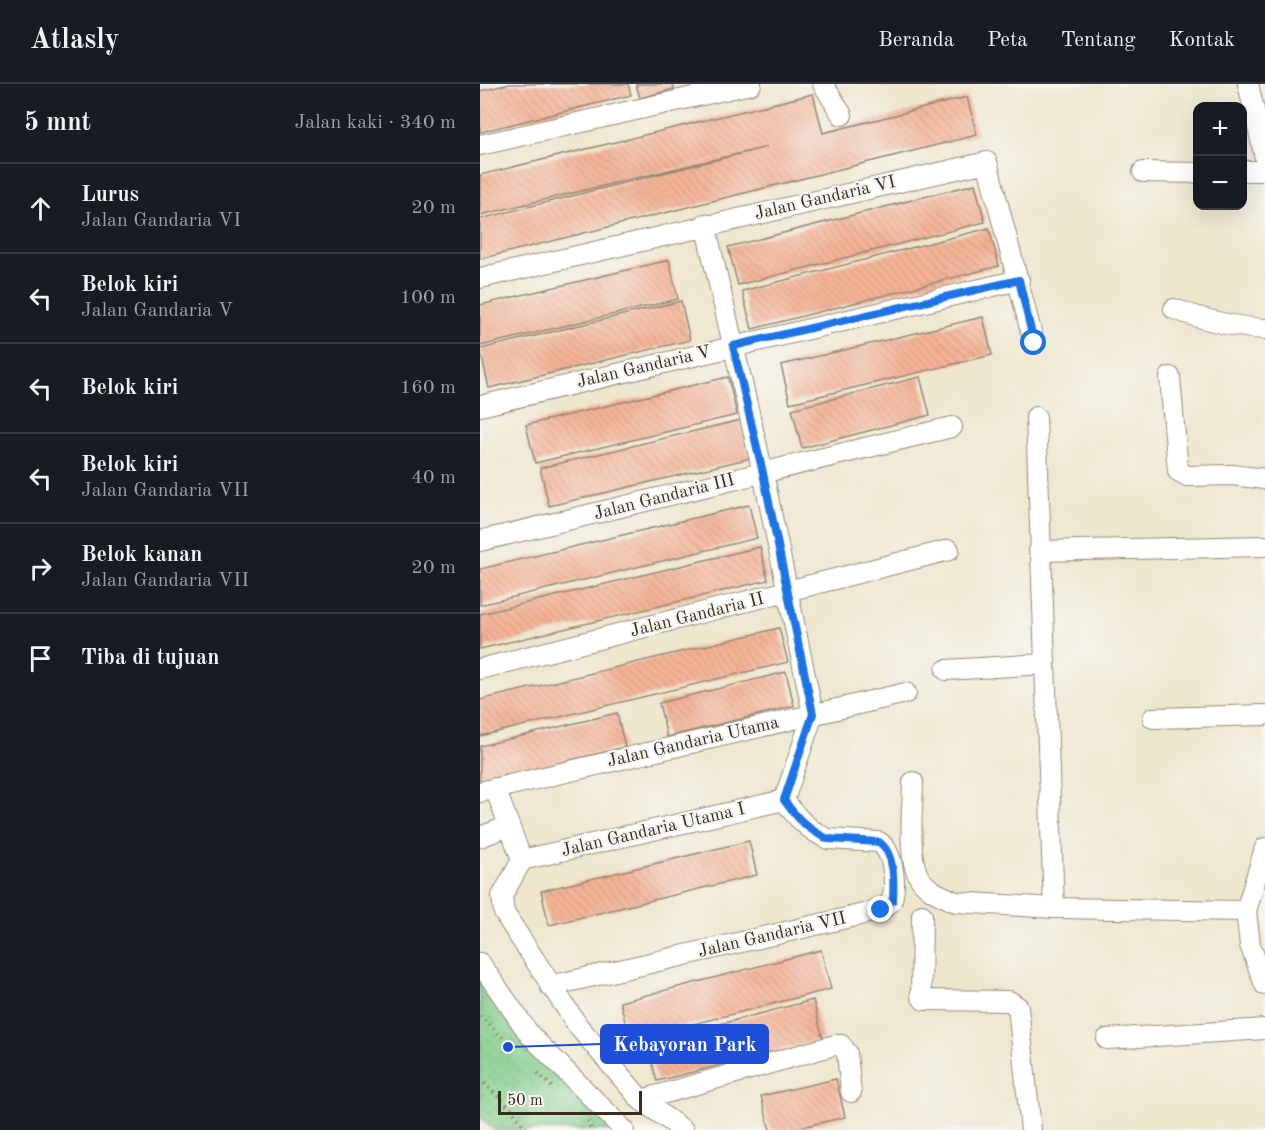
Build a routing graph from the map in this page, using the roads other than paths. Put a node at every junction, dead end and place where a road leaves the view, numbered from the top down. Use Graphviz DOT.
graph roads {
  1 [pos="752,84"];
  2 [pos="823,84"];
  3 [pos="1248,84"];
  4 [pos="842,116"];
  5 [pos="480,145"];
  6 [pos="1265,158"];
  7 [pos="1247,171"];
  8 [pos="1265,171"];
  9 [pos="1143,172"];
  10 [pos="1193,173"];
  11 [pos="705,224"];
  12 [pos="480,278"];
  13 [pos="1019,280"];
  14 [pos="1174,309"];
  15 [pos="1265,329"];
  16 [pos="1034,343"];
  17 [pos="733,346"];
  18 [pos="1170,376"];
  19 [pos="480,406"];
  20 [pos="1036,417"];
  21 [pos="952,427"];
  22 [pos="763,473"];
  23 [pos="1265,479"];
  24 [pos="480,541"];
  25 [pos="1265,546"];
  26 [pos="949,550"];
  27 [pos="1039,551"];
  28 [pos="788,592"];
  29 [pos="1044,664"];
  30 [pos="480,669"];
  31 [pos="946,670"];
  32 [pos="906,693"];
  33 [pos="813,714"];
  34 [pos="1265,715"];
  35 [pos="1153,718"];
  36 [pos="913,782"];
  37 [pos="488,790"];
  38 [pos="784,800"];
  39 [pos="507,820"];
  40 [pos="480,823"];
  41 [pos="480,837"];
  42 [pos="1265,848"];
  43 [pos="522,860"];
  44 [pos="1255,900"];
  45 [pos="1054,908"];
  46 [pos="922,915"];
  47 [pos="480,963"];
  48 [pos="1265,985"];
  49 [pos="550,986"];
  50 [pos="1265,1029"];
  51 [pos="1107,1038"];
  52 [pos="851,1092"];
  53 [pos="641,1100"];
  54 [pos="624,1130"];
  55 [pos="684,1130"];
  56 [pos="1031,1130"];
  1 -- 5 [label="street"];
  2 -- 4 [label="street"];
  3 -- 6 [label="street"];
  7 -- 8 [label="street"];
  9 -- 10 [label="street"];
  11 -- 12 [label="street, Jalan Gandaria VI"];
  11 -- 13 [label="street, Jalan Gandaria VI"];
  11 -- 17 [label="street"];
  13 -- 16 [label="street, Jalan Gandaria VI"];
  13 -- 17 [label="street, Jalan Gandaria V"];
  14 -- 15 [label="street"];
  17 -- 19 [label="street, Jalan Gandaria V"];
  17 -- 22 [label="street"];
  18 -- 23 [label="street"];
  20 -- 27 [label="street"];
  21 -- 22 [label="street, Jalan Gandaria III"];
  22 -- 24 [label="street, Jalan Gandaria III"];
  22 -- 28 [label="street"];
  25 -- 27 [label="street"];
  26 -- 28 [label="street, Jalan Gandaria II"];
  27 -- 29 [label="street"];
  28 -- 30 [label="street, Jalan Gandaria II"];
  28 -- 33 [label="street"];
  29 -- 31 [label="street"];
  29 -- 45 [label="street"];
  32 -- 33 [label="street, Jalan Gandaria Utama"];
  33 -- 37 [label="street, Jalan Gandaria Utama"];
  33 -- 38 [label="street"];
  34 -- 35 [label="street"];
  36 -- 45 [label="street"];
  37 -- 39 [label="street"];
  38 -- 43 [label="street, Jalan Gandaria Utama I"];
  38 -- 49 [label="street, Jalan Gandaria VII"];
  39 -- 40 [label="street"];
  39 -- 41 [label="street"];
  39 -- 43 [label="street"];
  42 -- 44 [label="street"];
  43 -- 49 [label="street"];
  44 -- 45 [label="street"];
  44 -- 48 [label="street"];
  46 -- 56 [label="street"];
  47 -- 54 [label="street"];
  49 -- 53 [label="street"];
  50 -- 51 [label="street"];
  52 -- 53 [label="street"];
  53 -- 55 [label="street"];
}
